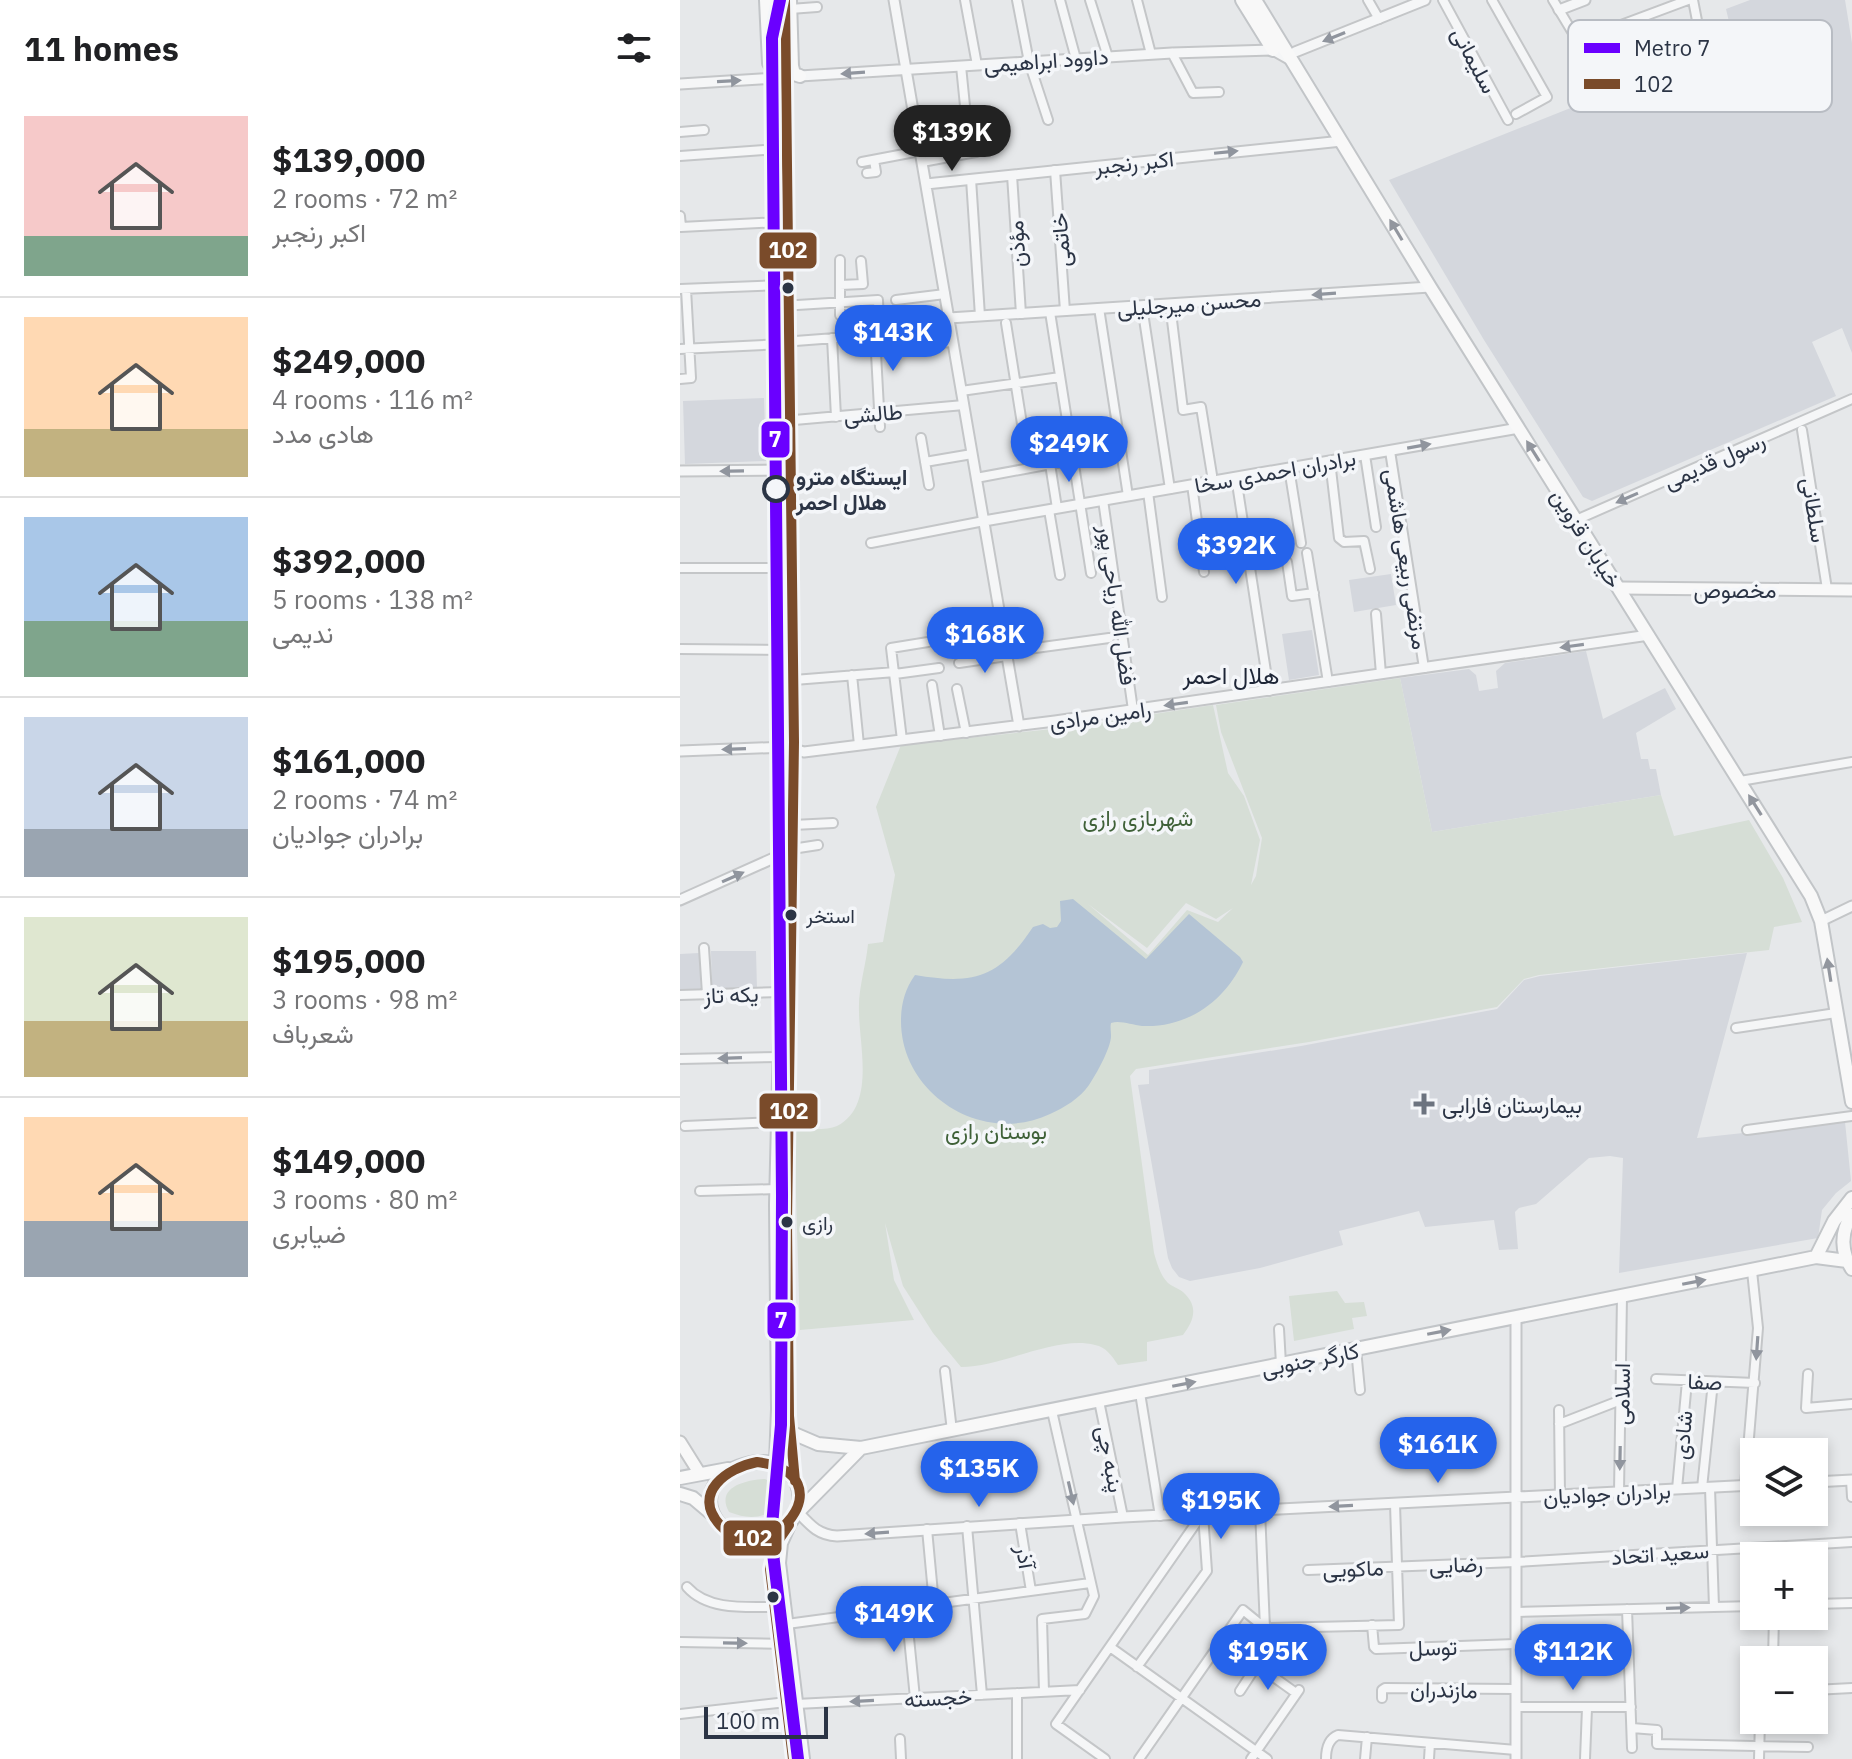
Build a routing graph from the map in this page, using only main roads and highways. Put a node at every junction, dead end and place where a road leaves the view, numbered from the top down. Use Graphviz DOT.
graph roads {
  1 [pos="766,0"];
  2 [pos="776,0"];
  3 [pos="1242,0"];
  4 [pos="1258,0"];
  5 [pos="790,4"];
  6 [pos="1273,50"];
  7 [pos="800,76"];
  8 [pos="778,78"];
  9 [pos="1619,588"];
  10 [pos="1852,590"];
  11 [pos="1852,1102"];
  12 [pos="1852,1198"];
  13 [pos="1852,1215"];
  14 [pos="1816,1257"];
  15 [pos="1850,1265"];
  16 [pos="778,1409"];
  17 [pos="680,1442"];
  18 [pos="861,1448"];
  19 [pos="776,1462"];
  20 [pos="739,1467"];
  21 [pos="700,1474"];
  22 [pos="680,1478"];
  23 [pos="680,1494"];
  24 [pos="798,1512"];
  25 [pos="712,1514"];
  26 [pos="789,1525"];
  27 [pos="803,1759"];
  1 -- 8 [label="main road"];
  2 -- 8 [label="main road"];
  3 -- 6 [label="main road"];
  9 -- 4 [label="main road, خیابان قزوین, one-way"];
  5 -- 7 [label="main road"];
  8 -- 16 [label="main road"];
  9 -- 10 [label="main road, مخصوص"];
  11 -- 9 [label="main road, خیابان قزوین, one-way"];
  12 -- 14 [label="main road"];
  13 -- 15 [label="main road"];
  14 -- 15 [label="main road, کارگر جنوبی"];
  18 -- 14 [label="main road, کارگر جنوبی, one-way"];
  16 -- 18 [label="main road, کارگر جنوبی"];
  16 -- 19 [label="main road"];
  17 -- 21 [label="main road"];
  18 -- 24 [label="main road"];
  19 -- 20 [label="main road"];
  19 -- 24 [label="main road"];
  20 -- 21 [label="main road"];
  20 -- 25 [label="main road"];
  21 -- 22 [label="main road"];
  23 -- 25 [label="main road"];
  24 -- 26 [label="main road"];
  25 -- 26 [label="main road"];
  26 -- 27 [label="main road"];
}
